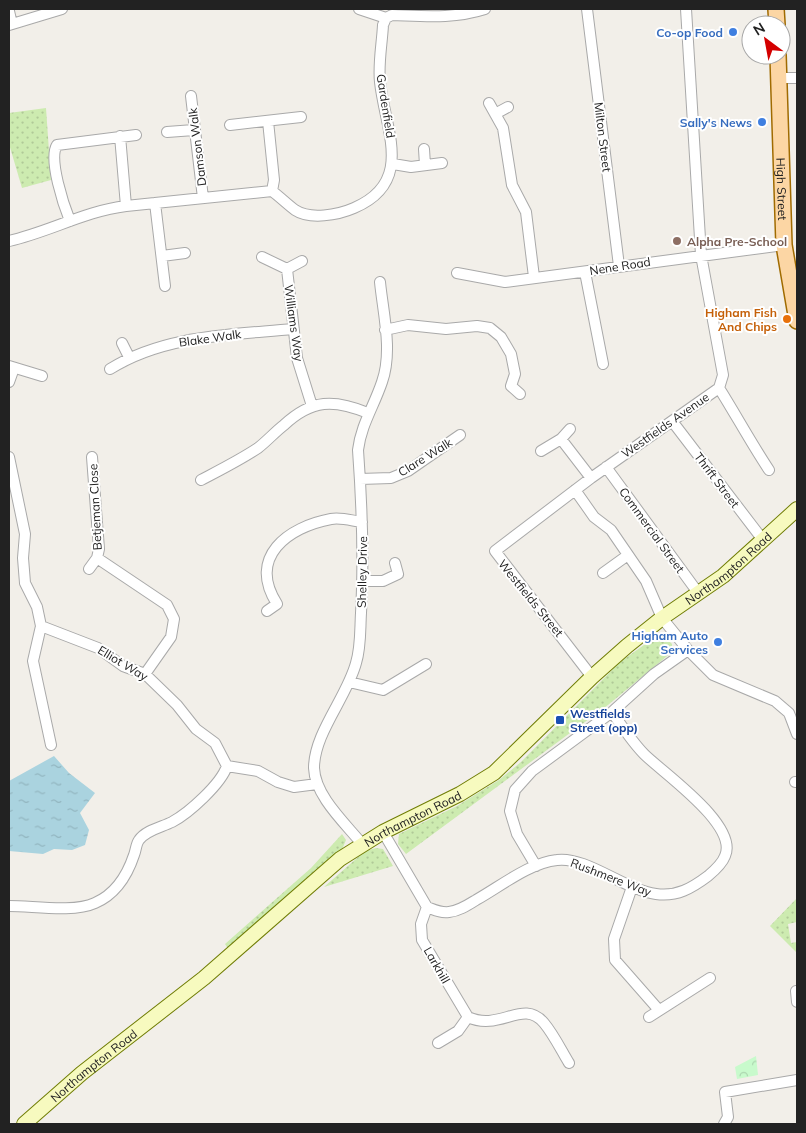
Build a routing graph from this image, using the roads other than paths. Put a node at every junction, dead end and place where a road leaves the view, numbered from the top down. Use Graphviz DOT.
graph roads {
  1 [pos="62,9"];
  2 [pos="359,9"];
  3 [pos="485,9"];
  4 [pos="587,9"];
  5 [pos="686,9"];
  6 [pos="9,11"];
  7 [pos="386,18"];
  8 [pos="10,24"];
  9 [pos="778,65"];
  10 [pos="778,78"];
  11 [pos="797,78"];
  12 [pos="191,96"];
  13 [pos="489,103"];
  14 [pos="508,107"];
  15 [pos="495,114"];
  16 [pos="302,117"];
  17 [pos="268,121"];
  18 [pos="230,126"];
  19 [pos="194,130"];
  20 [pos="167,132"];
  21 [pos="136,135"];
  22 [pos="120,136"];
  23 [pos="424,149"];
  24 [pos="442,163"];
  25 [pos="392,164"];
  26 [pos="425,165"];
  27 [pos="272,191"];
  28 [pos="203,198"];
  29 [pos="155,204"];
  30 [pos="126,206"];
  31 [pos="70,221"];
  32 [pos="9,241"];
  33 [pos="784,246"];
  34 [pos="185,254"];
  35 [pos="701,255"];
  36 [pos="162,256"];
  37 [pos="262,257"];
  38 [pos="302,261"];
  39 [pos="619,266"];
  40 [pos="286,269"];
  41 [pos="585,272"];
  42 [pos="457,273"];
  43 [pos="534,277"];
  44 [pos="380,282"];
  45 [pos="165,286"];
  46 [pos="797,321"];
  47 [pos="293,329"];
  48 [pos="385,330"];
  49 [pos="122,343"];
  50 [pos="129,357"];
  51 [pos="603,364"];
  52 [pos="11,367"];
  53 [pos="110,369"];
  54 [pos="42,376"];
  55 [pos="9,382"];
  56 [pos="719,388"];
  57 [pos="520,394"];
  58 [pos="312,406"];
  59 [pos="368,413"];
  60 [pos="672,421"];
  61 [pos="570,429"];
  62 [pos="460,435"];
  63 [pos="561,439"];
  64 [pos="540,451"];
  65 [pos="9,457"];
  66 [pos="92,457"];
  67 [pos="606,467"];
  68 [pos="769,470"];
  69 [pos="590,478"];
  70 [pos="360,479"];
  71 [pos="201,480"];
  72 [pos="575,490"];
  73 [pos="797,509"];
  74 [pos="362,522"];
  75 [pos="763,540"];
  76 [pos="628,555"];
  77 [pos="97,558"];
  78 [pos="395,563"];
  79 [pos="89,569"];
  80 [pos="603,573"];
  81 [pos="363,581"];
  82 [pos="699,594"];
  83 [pos="267,611"];
  84 [pos="662,618"];
  85 [pos="41,626"];
  86 [pos="688,650"];
  87 [pos="426,664"];
  88 [pos="145,674"];
  89 [pos="592,677"];
  90 [pos="350,682"];
  91 [pos="612,712"];
  92 [pos="797,734"];
  93 [pos="51,745"];
  94 [pos="227,766"];
  95 [pos="317,784"];
  96 [pos="383,832"];
  97 [pos="362,844"];
  98 [pos="727,847"];
  99 [pos="738,848"];
  100 [pos="536,866"];
  101 [pos="632,887"];
  102 [pos="9,906"];
  103 [pos="427,907"];
  104 [pos="710,978"];
  105 [pos="796,991"];
  106 [pos="797,1002"];
  107 [pos="658,1009"];
  108 [pos="649,1017"];
  109 [pos="468,1018"];
  110 [pos="438,1043"];
  111 [pos="568,1063"];
  112 [pos="797,1080"];
  113 [pos="24,1124"];
  114 [pos="724,1124"];
  1 -- 8 [label="street"];
  2 -- 7 [label="street"];
  3 -- 7 [label="street"];
  4 -- 39 [label="street, Milton Street"];
  5 -- 35 [label="street, Westfields Avenue"];
  6 -- 8 [label="street"];
  7 -- 25 [label="street, Gardenfield"];
  9 -- 10 [label="main road, High Street"];
  10 -- 11 [label="street"];
  10 -- 33 [label="main road, High Street"];
  12 -- 19 [label="street, Damson Walk"];
  13 -- 15 [label="street"];
  14 -- 15 [label="street"];
  15 -- 43 [label="street"];
  16 -- 17 [label="street"];
  17 -- 18 [label="street"];
  17 -- 27 [label="street"];
  19 -- 20 [label="street"];
  19 -- 28 [label="street, Damson Walk"];
  21 -- 22 [label="street"];
  22 -- 30 [label="street"];
  22 -- 31 [label="street"];
  23 -- 26 [label="street"];
  24 -- 26 [label="street"];
  25 -- 26 [label="street"];
  25 -- 27 [label="street, Gardenfield"];
  27 -- 28 [label="street"];
  28 -- 29 [label="street"];
  29 -- 30 [label="street"];
  29 -- 36 [label="street"];
  30 -- 31 [label="street"];
  31 -- 32 [label="street"];
  33 -- 35 [label="street, Nene Road"];
  33 -- 46 [label="main road, High Street"];
  34 -- 36 [label="street"];
  35 -- 39 [label="street, Nene Road"];
  35 -- 56 [label="street, Westfields Avenue"];
  36 -- 45 [label="street"];
  37 -- 40 [label="street, Williams Way"];
  38 -- 40 [label="street, Williams Way"];
  39 -- 41 [label="street, Nene Road"];
  40 -- 47 [label="street, Williams Way"];
  41 -- 43 [label="street, Nene Road"];
  41 -- 51 [label="street"];
  42 -- 43 [label="street, Nene Road"];
  44 -- 48 [label="street, Shelley Drive"];
  47 -- 50 [label="street, Blake Walk"];
  47 -- 58 [label="street, Williams Way"];
  48 -- 57 [label="street"];
  48 -- 59 [label="street, Shelley Drive"];
  49 -- 50 [label="street"];
  50 -- 53 [label="street, Blake Walk"];
  52 -- 54 [label="street"];
  52 -- 55 [label="street"];
  56 -- 60 [label="street, Westfields Avenue"];
  56 -- 68 [label="street"];
  58 -- 59 [label="street"];
  58 -- 71 [label="street"];
  59 -- 70 [label="street, Shelley Drive"];
  60 -- 67 [label="street, Westfields Avenue"];
  60 -- 75 [label="street, Thrift Street"];
  61 -- 63 [label="street"];
  62 -- 70 [label="street, Clare Walk"];
  63 -- 64 [label="street"];
  63 -- 69 [label="street"];
  65 -- 85 [label="street"];
  66 -- 77 [label="street, Betjeman Close"];
  67 -- 69 [label="street, Westfields Avenue"];
  67 -- 82 [label="street, Commercial Street"];
  69 -- 72 [label="street, Westfields Avenue"];
  70 -- 74 [label="street, Shelley Drive"];
  72 -- 76 [label="street"];
  72 -- 89 [label="street, Westfields Street"];
  73 -- 75 [label="main road, Northampton Road"];
  74 -- 81 [label="street, Shelley Drive"];
  74 -- 83 [label="street"];
  75 -- 82 [label="main road, Northampton Road"];
  76 -- 80 [label="street"];
  76 -- 84 [label="street"];
  77 -- 79 [label="street, Betjeman Close"];
  77 -- 88 [label="street, Betjeman Close"];
  78 -- 81 [label="street"];
  81 -- 90 [label="street, Shelley Drive"];
  82 -- 84 [label="main road, Northampton Road"];
  84 -- 86 [label="street"];
  84 -- 89 [label="main road, Northampton Road"];
  85 -- 88 [label="street, Elliot Way"];
  85 -- 93 [label="street"];
  86 -- 91 [label="street"];
  86 -- 92 [label="street"];
  87 -- 90 [label="street"];
  88 -- 94 [label="street, Elliot Way"];
  89 -- 96 [label="main road, Northampton Road"];
  90 -- 95 [label="street, Shelley Drive"];
  91 -- 98 [label="street"];
  91 -- 100 [label="street"];
  94 -- 95 [label="street"];
  94 -- 102 [label="street"];
  95 -- 97 [label="street, Shelley Drive"];
  96 -- 97 [label="main road, Northampton Road"];
  96 -- 103 [label="street"];
  97 -- 113 [label="main road, Northampton Road"];
  98 -- 99 [label="street"];
  98 -- 101 [label="street, Rushmere Way"];
  100 -- 101 [label="street, Rushmere Way"];
  100 -- 103 [label="street, Rushmere Way"];
  101 -- 107 [label="street"];
  103 -- 109 [label="street, Larkhill"];
  104 -- 107 [label="street"];
  105 -- 106 [label="street"];
  107 -- 108 [label="street"];
  109 -- 110 [label="street"];
  109 -- 111 [label="street"];
  112 -- 114 [label="street"];
}
